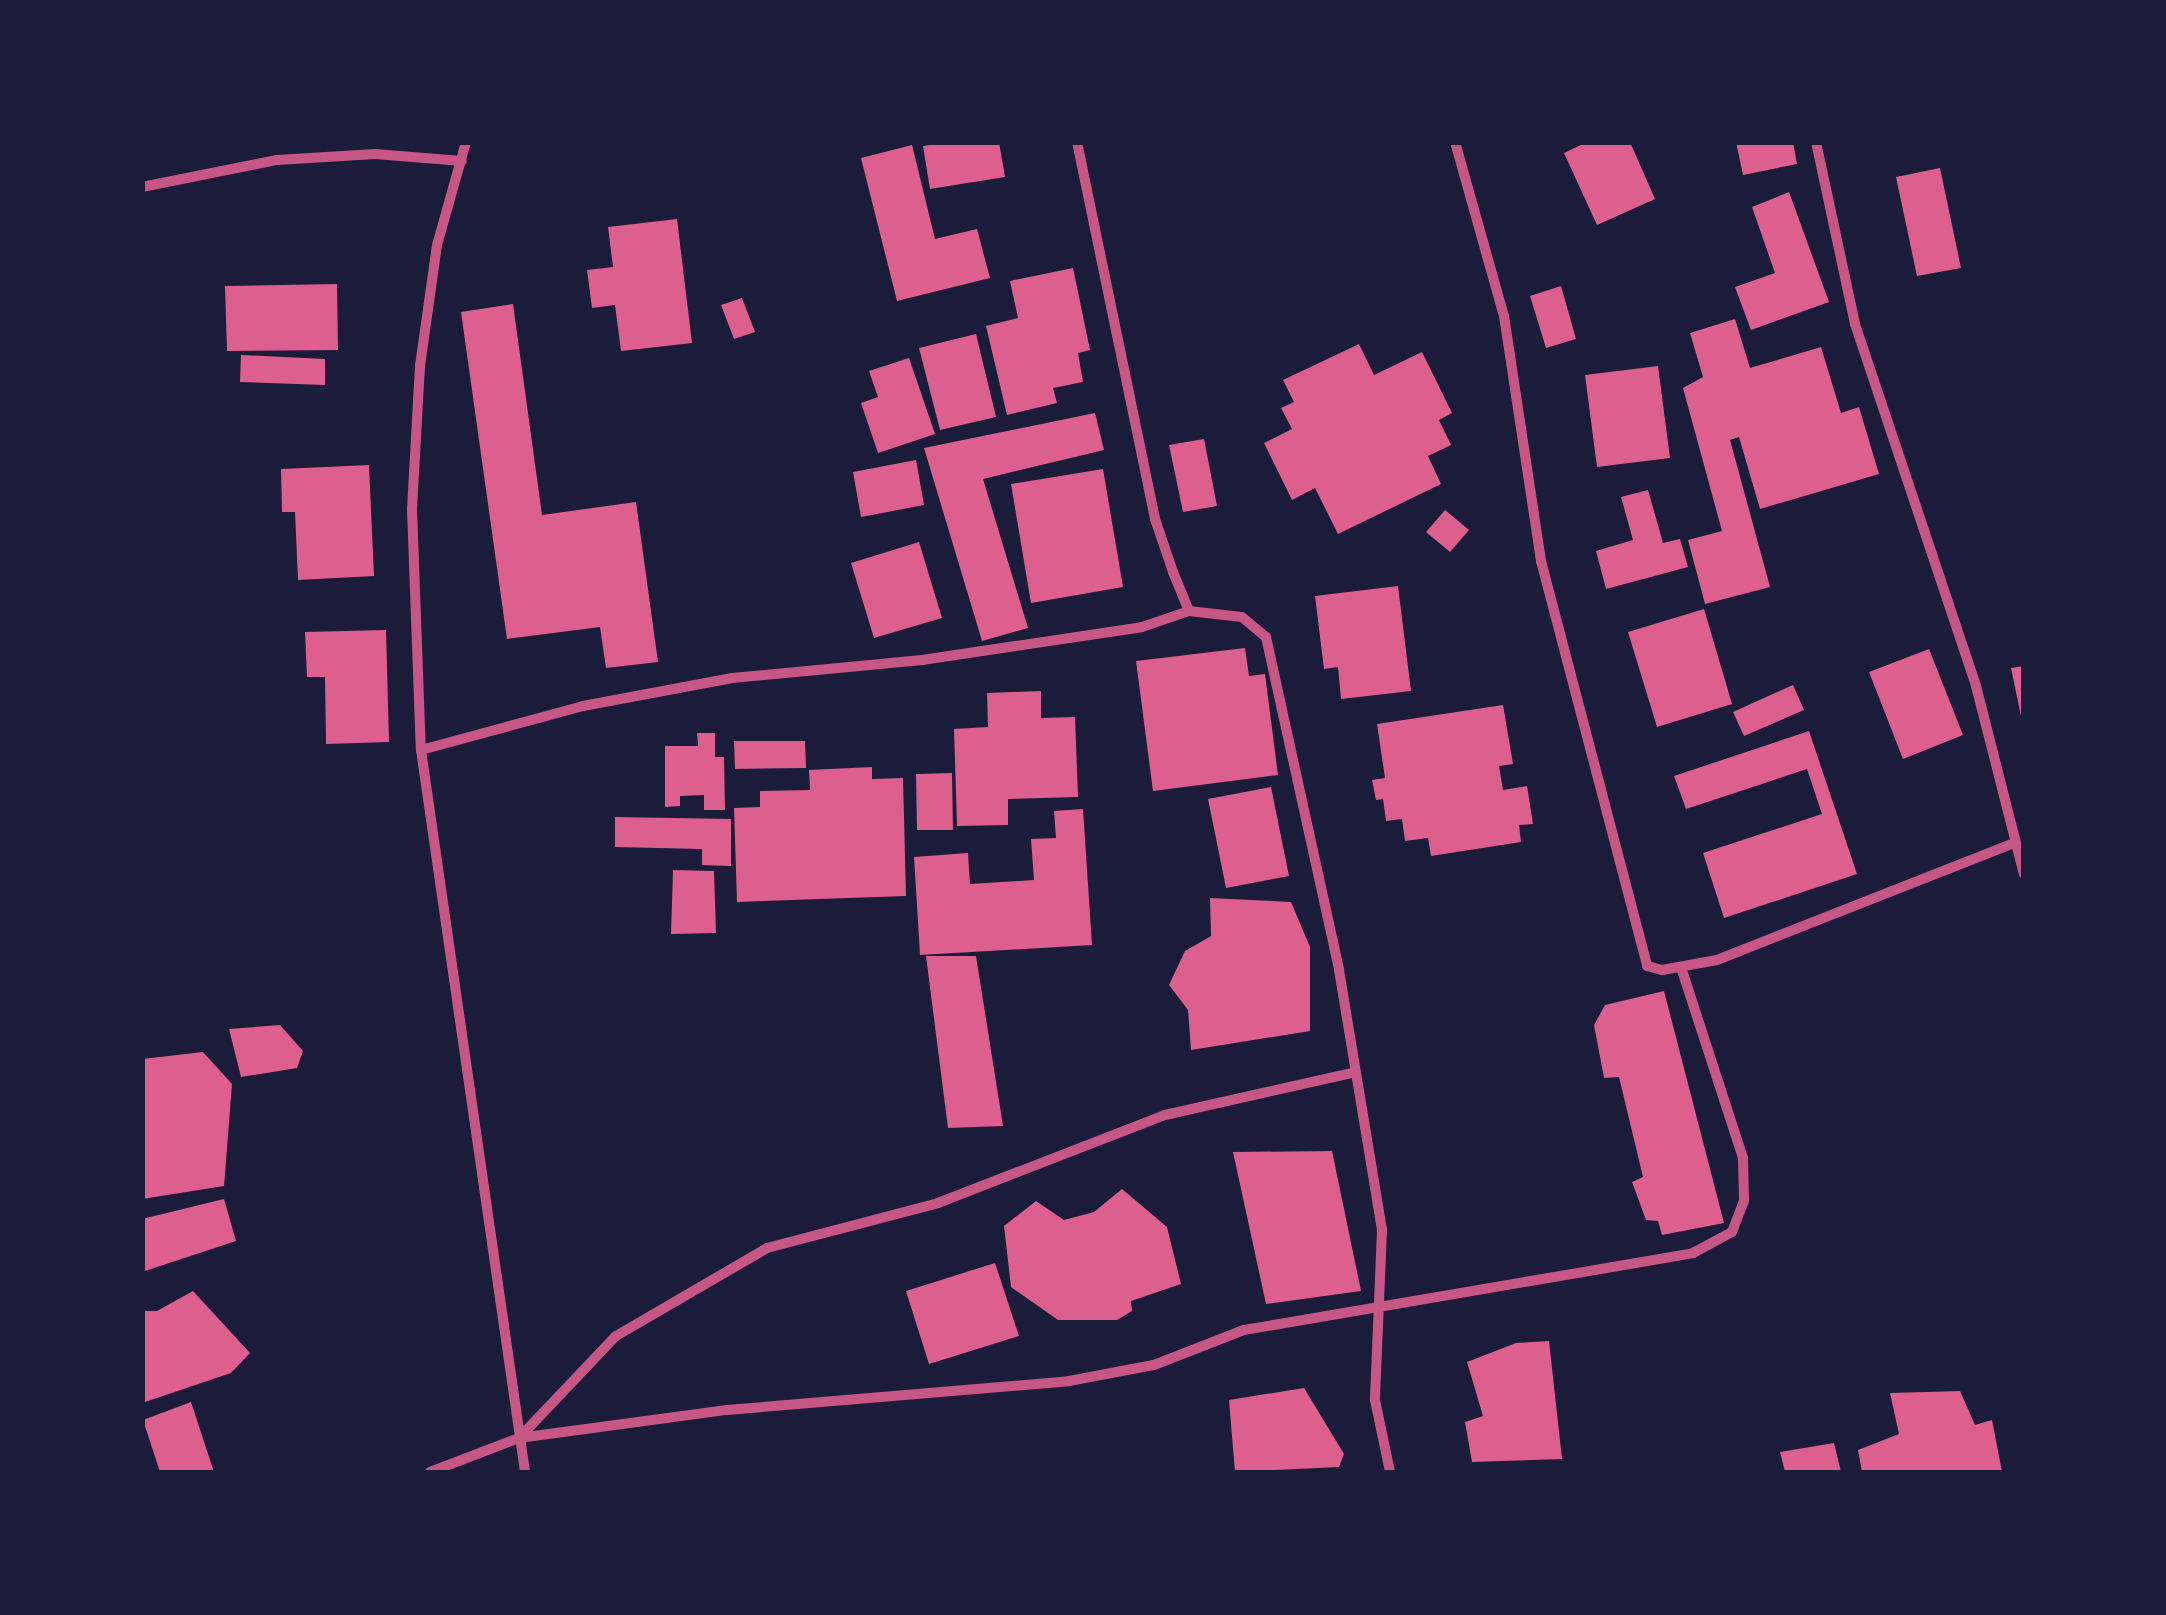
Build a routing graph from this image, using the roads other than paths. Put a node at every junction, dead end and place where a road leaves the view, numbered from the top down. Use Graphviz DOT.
graph roads {
  1 [pos="466,142"];
  2 [pos="1077,142"];
  3 [pos="1455,142"];
  4 [pos="1816,142"];
  5 [pos="462,162"];
  6 [pos="142,187"];
  7 [pos="1189,611"];
  8 [pos="421,750"];
  9 [pos="2012,844"];
  10 [pos="2024,874"];
  11 [pos="1681,966"];
  12 [pos="1352,1073"];
  13 [pos="1380,1304"];
  14 [pos="519,1438"];
  15 [pos="430,1472"];
  16 [pos="525,1472"];
  17 [pos="1390,1472"];
  1 -- 5 [label="street"];
  2 -- 7 [label="street"];
  3 -- 11 [label="street"];
  4 -- 9 [label="street"];
  5 -- 6 [label="street"];
  5 -- 8 [label="street"];
  7 -- 8 [label="street"];
  7 -- 12 [label="street"];
  8 -- 14 [label="street"];
  9 -- 10 [label="street"];
  9 -- 11 [label="street"];
  11 -- 13 [label="street"];
  12 -- 13 [label="street"];
  12 -- 14 [label="street"];
  13 -- 14 [label="street"];
  13 -- 17 [label="street"];
  14 -- 15 [label="street"];
  14 -- 16 [label="street"];
}
